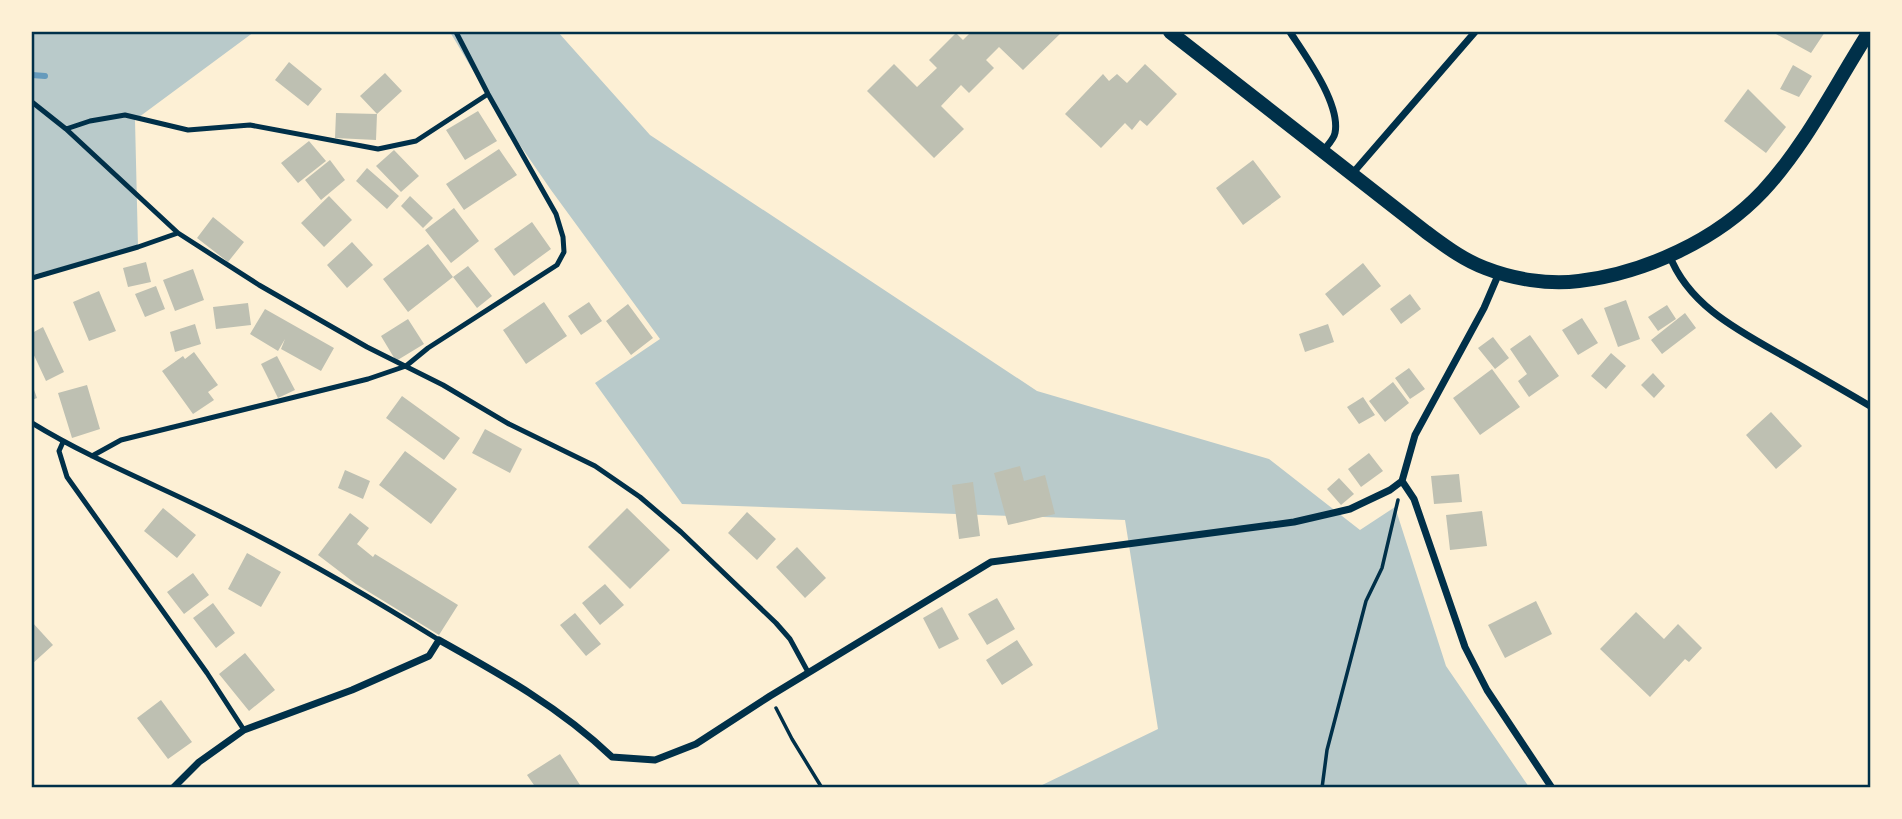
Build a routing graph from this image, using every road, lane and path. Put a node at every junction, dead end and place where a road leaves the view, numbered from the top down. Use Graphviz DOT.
graph roads {
  1 [pos="456,32"];
  2 [pos="1170,32"];
  3 [pos="1290,32"];
  4 [pos="1475,32"];
  5 [pos="1869,32"];
  6 [pos="488,94"];
  7 [pos="32,102"];
  8 [pos="66,129"];
  9 [pos="1323,151"];
  10 [pos="1352,174"];
  11 [pos="178,233"];
  12 [pos="1670,254"];
  13 [pos="1499,273"];
  14 [pos="32,278"];
  15 [pos="406,366"];
  16 [pos="1871,406"];
  17 [pos="32,423"];
  18 [pos="63,442"];
  19 [pos="92,457"];
  20 [pos="1402,481"];
  21 [pos="439,640"];
  22 [pos="808,672"];
  23 [pos="770,696"];
  24 [pos="244,730"];
  25 [pos="173,788"];
  26 [pos="822,788"];
  27 [pos="1322,788"];
  28 [pos="1552,788"];
  1 -- 6 [label="lane"];
  2 -- 9 [label="main road"];
  3 -- 9 [label="street"];
  4 -- 10 [label="street"];
  5 -- 12 [label="main road"];
  6 -- 8 [label="lane"];
  6 -- 15 [label="lane"];
  7 -- 8 [label="lane"];
  8 -- 11 [label="lane"];
  9 -- 10 [label="main road"];
  10 -- 13 [label="main road"];
  11 -- 14 [label="lane"];
  11 -- 15 [label="lane"];
  12 -- 13 [label="main road"];
  12 -- 16 [label="street"];
  13 -- 20 [label="street"];
  15 -- 19 [label="lane"];
  15 -- 22 [label="lane"];
  17 -- 18 [label="lane"];
  18 -- 19 [label="lane"];
  18 -- 24 [label="lane"];
  19 -- 21 [label="lane"];
  20 -- 22 [label="street"];
  20 -- 27 [label="path"];
  20 -- 28 [label="street"];
  21 -- 23 [label="street"];
  21 -- 24 [label="street"];
  22 -- 23 [label="street"];
  23 -- 26 [label="path"];
  24 -- 25 [label="street"];
}
